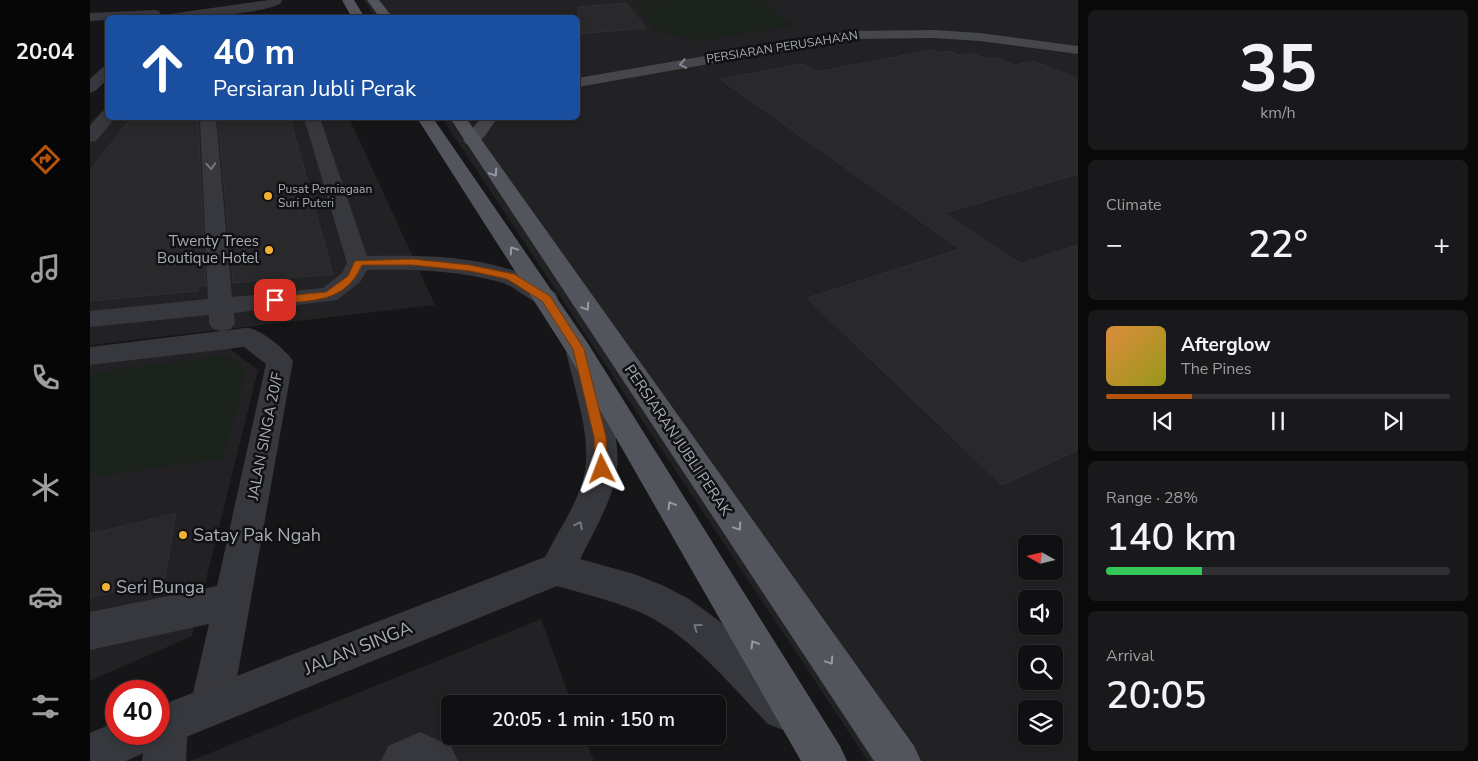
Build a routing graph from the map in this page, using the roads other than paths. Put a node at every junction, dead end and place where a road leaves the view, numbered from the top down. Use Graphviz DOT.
graph roads {
  1 [pos="157,0"];
  2 [pos="275,0"];
  3 [pos="348,0"];
  4 [pos="373,0"];
  5 [pos="156,15"];
  6 [pos="192,15"];
  7 [pos="357,15"];
  8 [pos="385,15"];
  9 [pos="90,18"];
  10 [pos="105,18"];
  11 [pos="1078,42"];
  12 [pos="1078,50"];
  13 [pos="580,69"];
  14 [pos="105,73"];
  15 [pos="580,82"];
  16 [pos="90,88"];
  17 [pos="105,119"];
  18 [pos="208,120"];
  19 [pos="313,120"];
  20 [pos="426,120"];
  21 [pos="473,125"];
  22 [pos="90,137"];
  23 [pos="358,263"];
  24 [pos="546,298"];
  25 [pos="222,306"];
  26 [pos="90,319"];
  27 [pos="222,340"];
  28 [pos="578,349"];
  29 [pos="90,356"];
  30 [pos="557,569"];
  31 [pos="232,601"];
  32 [pos="90,631"];
  33 [pos="211,706"];
  34 [pos="170,729"];
  35 [pos="124,745"];
  36 [pos="816,747"];
  37 [pos="90,754"];
  38 [pos="403,761"];
  39 [pos="436,761"];
  40 [pos="899,761"];
  1 -- 5 [label="street"];
  2 -- 6 [label="street"];
  3 -- 7 [label="main road"];
  4 -- 8 [label="main road"];
  9 -- 10 [label="street"];
  11 -- 13 [label="main road, PERSIARAN PERUSAHAAN"];
  12 -- 15 [label="main road, PERSIARAN PERUSAHAAN, one-way"];
  14 -- 16 [label="street"];
  17 -- 22 [label="street"];
  18 -- 25 [label="street, one-way"];
  19 -- 23 [label="street"];
  24 -- 20 [label="main road, one-way"];
  21 -- 40 [label="main road, PERSIARAN JUBLI PERAK, one-way"];
  23 -- 24 [label="street"];
  23 -- 25 [label="street"];
  24 -- 28 [label="main road"];
  25 -- 26 [label="street"];
  25 -- 27 [label="street"];
  27 -- 29 [label="street, JALAN SINGA 20/F"];
  27 -- 31 [label="street, JALAN SINGA 20/F"];
  30 -- 28 [label="street, one-way"];
  36 -- 28 [label="main road, one-way"];
  30 -- 33 [label="street, JALAN SINGA"];
  36 -- 30 [label="street, one-way"];
  31 -- 32 [label="street"];
  31 -- 33 [label="street, JALAN SINGA 20/F"];
  33 -- 34 [label="street, JALAN SINGA"];
  35 -- 37 [label="street, JALAN SINGA"];
  38 -- 39 [label="street"];
}
